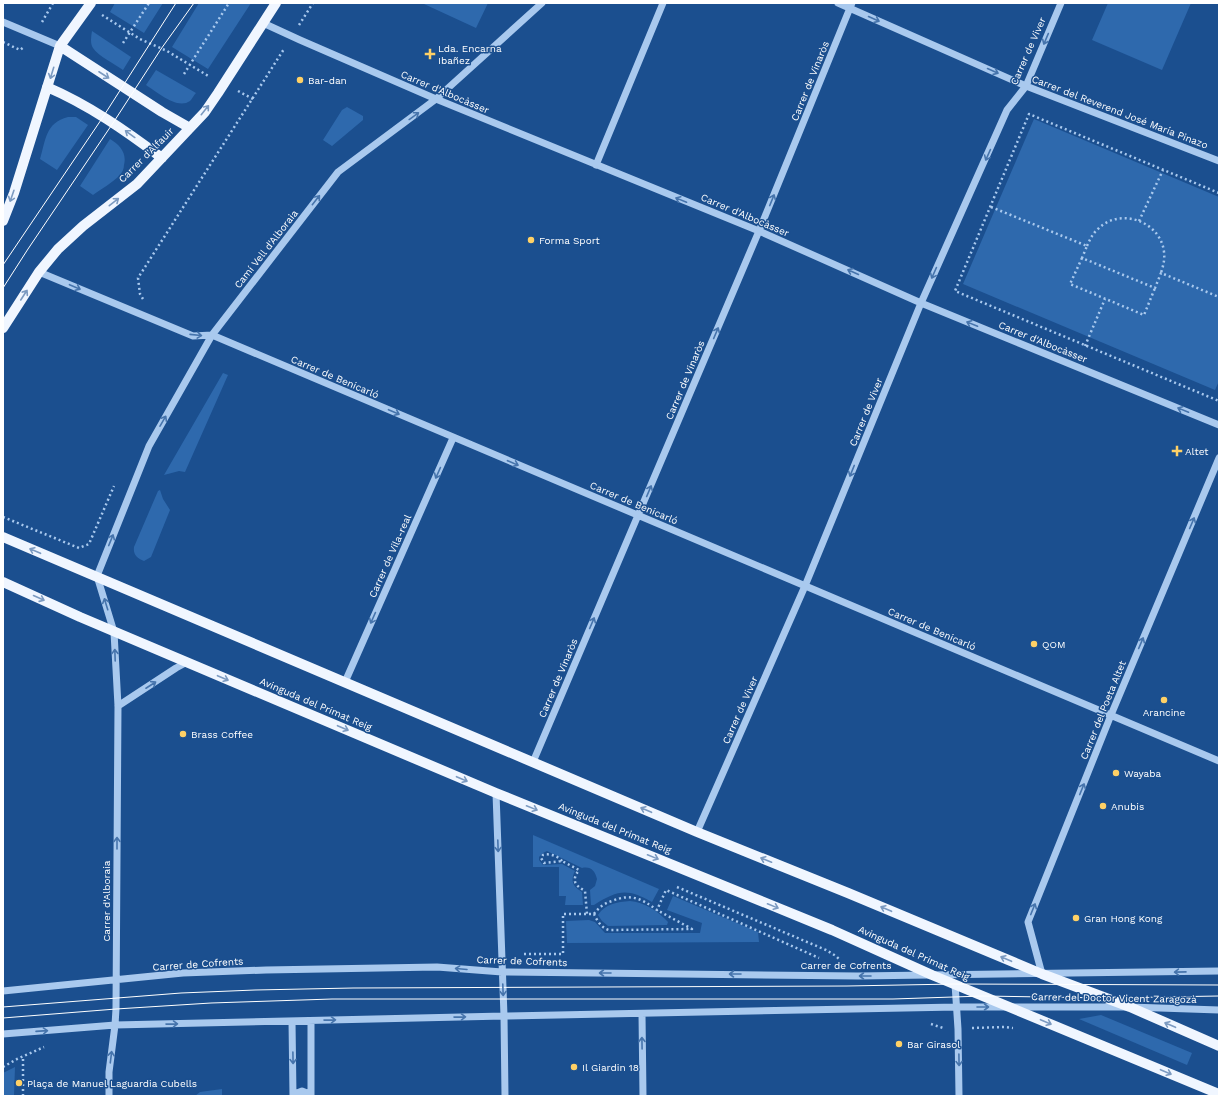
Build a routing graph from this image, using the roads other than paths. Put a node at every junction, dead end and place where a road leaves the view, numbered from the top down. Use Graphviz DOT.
graph roads {
  1 [pos="91,3"];
  2 [pos="276,3"];
  3 [pos="542,3"];
  4 [pos="663,3"];
  5 [pos="838,3"];
  6 [pos="1060,3"];
  7 [pos="851,6"];
  8 [pos="3,22"];
  9 [pos="263,23"];
  10 [pos="60,46"];
  11 [pos="1026,86"];
  12 [pos="47,87"];
  13 [pos="436,99"];
  14 [pos="190,128"];
  15 [pos="162,158"];
  16 [pos="1219,161"];
  17 [pos="596,165"];
  18 [pos="3,222"];
  19 [pos="759,231"];
  20 [pos="39,272"];
  21 [pos="921,303"];
  22 [pos="3,328"];
  23 [pos="212,335"];
  24 [pos="1219,425"];
  25 [pos="453,438"];
  26 [pos="1219,458"];
  27 [pos="638,516"];
  28 [pos="3,537"];
  29 [pos="97,576"];
  30 [pos="3,582"];
  31 [pos="805,586"];
  32 [pos="114,632"];
  33 [pos="187,662"];
  34 [pos="345,682"];
  35 [pos="118,706"];
  36 [pos="1111,715"];
  37 [pos="1219,761"];
  38 [pos="533,762"];
  39 [pos="496,793"];
  40 [pos="697,832"];
  41 [pos="1219,971"];
  42 [pos="502,972"];
  43 [pos="1042,974"];
  44 [pos="932,975"];
  45 [pos="116,981"];
  46 [pos="955,984"];
  47 [pos="3,991"];
  48 [pos="957,1007"];
  49 [pos="1010,1007"];
  50 [pos="1130,1007"];
  51 [pos="1219,1010"];
  52 [pos="642,1014"];
  53 [pos="504,1016"];
  54 [pos="292,1021"];
  55 [pos="311,1021"];
  56 [pos="115,1025"];
  57 [pos="3,1034"];
  58 [pos="1219,1046"];
  59 [pos="1219,1094"];
  60 [pos="109,1096"];
  61 [pos="294,1096"];
  62 [pos="310,1096"];
  63 [pos="505,1096"];
  64 [pos="643,1096"];
  65 [pos="960,1096"];
  1 -- 10 [label="main road"];
  2 -- 9 [label="main road, Carrer d'Alfauir"];
  3 -- 13 [label="street, Camí Vell d'Alboraia"];
  4 -- 17 [label="street"];
  5 -- 7 [label="street, Carrer del Reverend José María Pinazo"];
  6 -- 11 [label="street, Carrer de Viver, one-way"];
  7 -- 11 [label="street, Carrer del Reverend José María Pinazo, one-way"];
  19 -- 7 [label="street, Carrer de Vinaròs, one-way"];
  8 -- 10 [label="street"];
  9 -- 13 [label="street, Carrer d'Albocàsser"];
  14 -- 9 [label="main road, Carrer d'Alfauir, one-way"];
  10 -- 12 [label="main road, one-way"];
  10 -- 14 [label="main road, one-way"];
  11 -- 16 [label="street, Carrer del Reverend José María Pinazo"];
  11 -- 21 [label="street, Carrer de Viver, one-way"];
  15 -- 12 [label="main road, one-way"];
  12 -- 18 [label="main road, one-way"];
  13 -- 17 [label="street, Carrer d'Albocàsser"];
  23 -- 13 [label="street, Camí Vell d'Alboraia, one-way"];
  14 -- 15 [label="main road, Carrer d'Alfauir"];
  20 -- 15 [label="main road, Carrer d'Alfauir, one-way"];
  19 -- 17 [label="street, Carrer d'Albocàsser, one-way"];
  21 -- 19 [label="street, Carrer d'Albocàsser, one-way"];
  27 -- 19 [label="street, Carrer de Vinaròs, one-way"];
  22 -- 20 [label="main road, Carrer d'Alfauir, one-way"];
  20 -- 23 [label="street, Carrer de Benicarló, one-way"];
  24 -- 21 [label="street, Carrer d'Albocàsser, one-way"];
  21 -- 31 [label="street, Carrer de Viver, one-way"];
  23 -- 25 [label="street, Carrer de Benicarló, one-way"];
  29 -- 23 [label="street, Camí Vell d'Alboraia, one-way"];
  25 -- 27 [label="street, Carrer de Benicarló, one-way"];
  25 -- 34 [label="street, Carrer de Vila-real, one-way"];
  36 -- 26 [label="street, Carrer del Poeta Altet, one-way"];
  27 -- 31 [label="street, Carrer de Benicarló"];
  38 -- 27 [label="street, Carrer de Vinaròs, one-way"];
  29 -- 28 [label="main road, one-way"];
  32 -- 29 [label="street, Carrer d'Alboraia, one-way"];
  29 -- 34 [label="main road"];
  30 -- 32 [label="main road, Avinguda del Primat Reig, one-way"];
  31 -- 36 [label="street, Carrer de Benicarló"];
  31 -- 40 [label="street, Carrer de Viver"];
  32 -- 33 [label="main road, Avinguda del Primat Reig"];
  35 -- 32 [label="street, Carrer d'Alboraia, one-way"];
  35 -- 33 [label="street, one-way"];
  33 -- 39 [label="main road, Avinguda del Primat Reig, one-way"];
  34 -- 38 [label="main road"];
  45 -- 35 [label="street, Carrer d'Alboraia, one-way"];
  36 -- 37 [label="street, Carrer de Benicarló"];
  43 -- 36 [label="street, Carrer del Poeta Altet, one-way"];
  40 -- 38 [label="main road, one-way"];
  39 -- 42 [label="street, one-way"];
  39 -- 44 [label="main road, Avinguda del Primat Reig, one-way"];
  43 -- 40 [label="main road, one-way"];
  41 -- 43 [label="street, one-way"];
  44 -- 42 [label="street, Carrer de Cofrents, one-way"];
  42 -- 45 [label="street, Carrer de Cofrents, one-way"];
  42 -- 53 [label="street, one-way"];
  43 -- 44 [label="street, Carrer de Cofrents"];
  43 -- 50 [label="main road"];
  44 -- 46 [label="main road, Avinguda del Primat Reig"];
  45 -- 47 [label="street, Carrer de Cofrents"];
  45 -- 56 [label="street, Carrer d'Alboraia"];
  46 -- 48 [label="street"];
  46 -- 49 [label="main road, Avinguda del Primat Reig"];
  48 -- 49 [label="street, one-way"];
  48 -- 52 [label="street"];
  48 -- 65 [label="street, one-way"];
  49 -- 50 [label="street, Carrer del Doctor Vicent Zaragozà"];
  49 -- 59 [label="main road, Avinguda del Primat Reig, one-way"];
  50 -- 51 [label="street, Carrer del Doctor Vicent Zaragozà"];
  58 -- 50 [label="main road, one-way"];
  52 -- 53 [label="street"];
  64 -- 52 [label="street, one-way"];
  55 -- 53 [label="street, one-way"];
  53 -- 63 [label="street"];
  54 -- 55 [label="street"];
  56 -- 54 [label="street, one-way"];
  54 -- 61 [label="street, one-way"];
  55 -- 62 [label="street"];
  57 -- 56 [label="street, one-way"];
  60 -- 56 [label="street, Carrer d'Alboraia, one-way"];
  61 -- 62 [label="street"];
}
